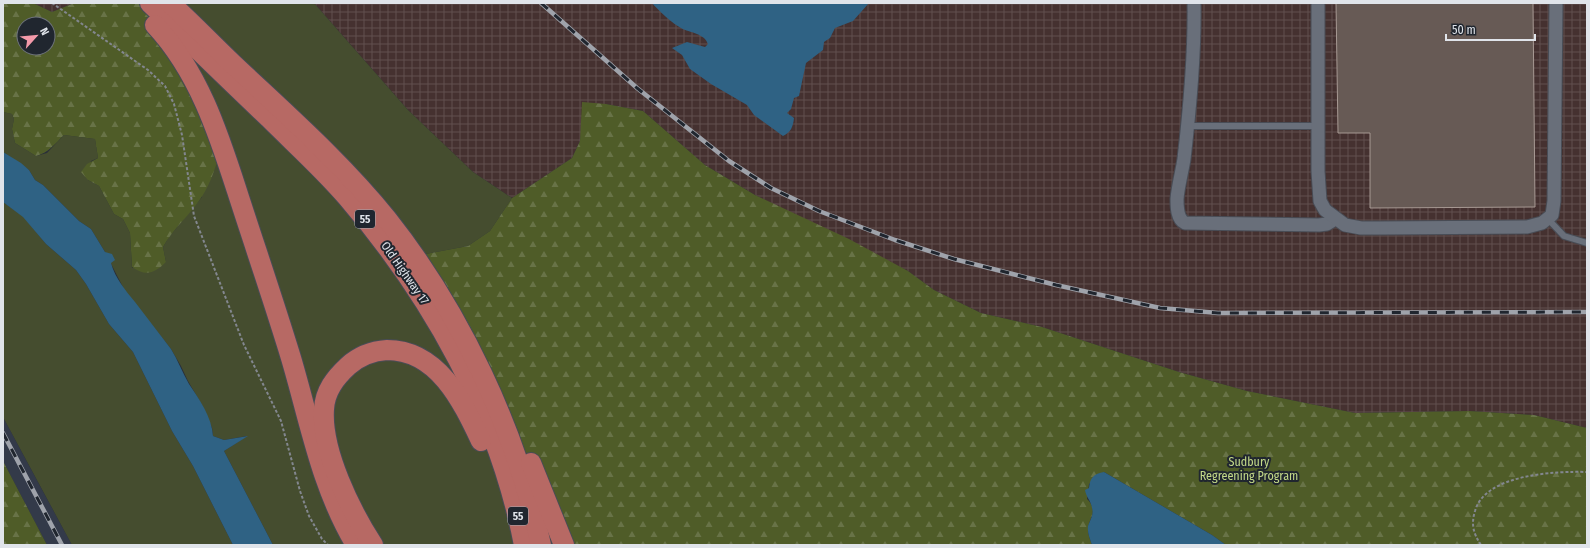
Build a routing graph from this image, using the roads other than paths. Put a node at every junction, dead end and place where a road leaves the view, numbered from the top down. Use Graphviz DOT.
graph roads {
  1 [pos="141,3"];
  2 [pos="150,3"];
  3 [pos="170,3"];
  4 [pos="1194,3"];
  5 [pos="1318,3"];
  6 [pos="1556,3"];
  7 [pos="1187,126"];
  8 [pos="1318,126"];
  9 [pos="1335,218"];
  10 [pos="1548,219"];
  11 [pos="1587,243"];
  12 [pos="500,414"];
  13 [pos="509,487"];
  14 [pos="356,545"];
  15 [pos="373,545"];
  16 [pos="524,545"];
  17 [pos="541,545"];
  18 [pos="564,545"];
  1 -- 14 [label="main road"];
  2 -- 13 [label="main road, Old Highway 17 / 55"];
  3 -- 12 [label="main road, Old Highway 17 / 55"];
  4 -- 7 [label="street"];
  5 -- 8 [label="street"];
  6 -- 10 [label="street"];
  7 -- 8 [label="lane"];
  7 -- 9 [label="street"];
  8 -- 9 [label="street"];
  9 -- 10 [label="street"];
  10 -- 11 [label="lane"];
  12 -- 17 [label="main road, Old Highway 17 / 55"];
  12 -- 18 [label="main road"];
  13 -- 15 [label="main road"];
  13 -- 16 [label="main road, Old Highway 17 / 55"];
}
